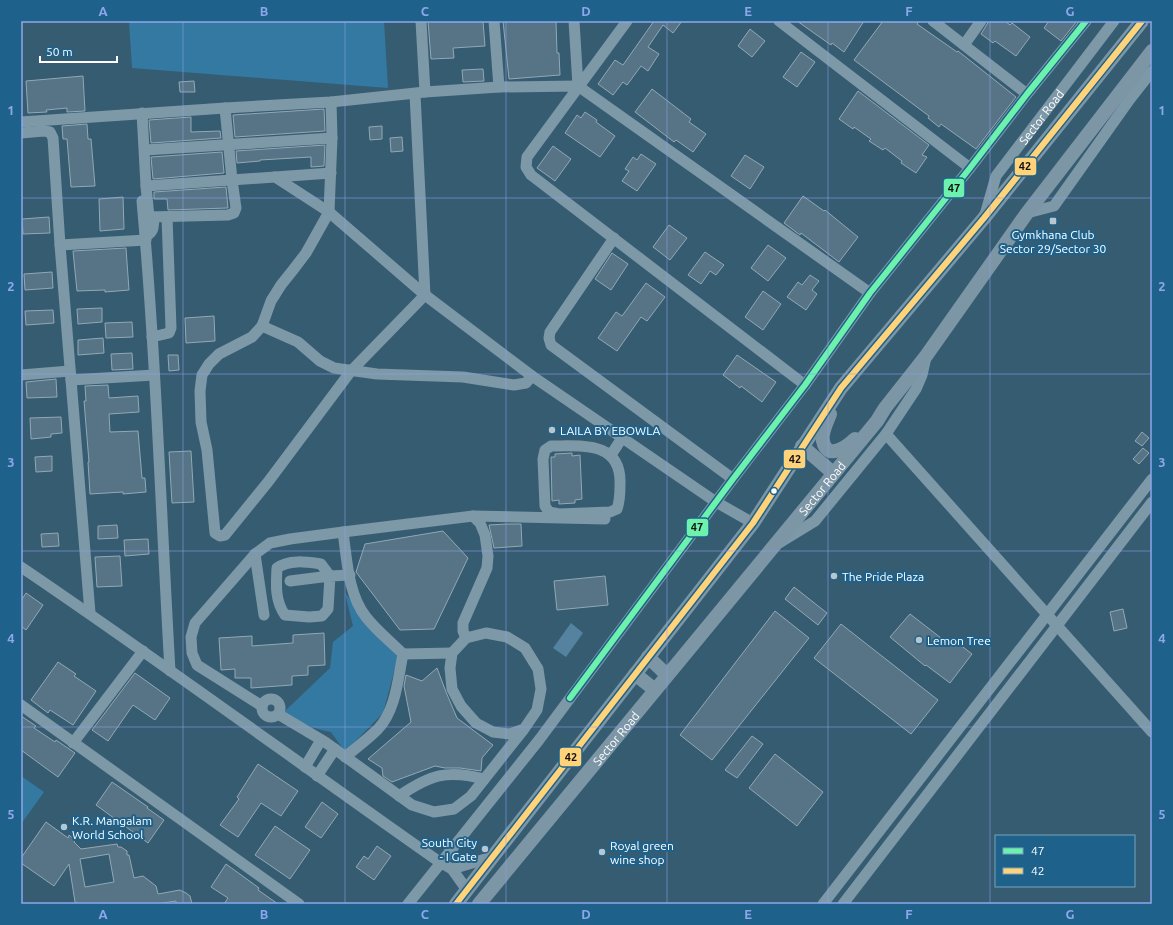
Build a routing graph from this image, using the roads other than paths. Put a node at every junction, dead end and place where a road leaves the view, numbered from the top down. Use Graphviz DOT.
graph roads {
  1 [pos="420,21"];
  2 [pos="494,21"];
  3 [pos="574,21"];
  4 [pos="627,21"];
  5 [pos="779,21"];
  6 [pos="933,21"];
  7 [pos="981,21"];
  8 [pos="1086,21"];
  9 [pos="1114,21"];
  10 [pos="1142,21"];
  11 [pos="964,45"];
  12 [pos="1152,51"];
  13 [pos="1152,71"];
  14 [pos="578,86"];
  15 [pos="498,88"];
  16 [pos="420,93"];
  17 [pos="1027,94"];
  18 [pos="331,102"];
  19 [pos="225,108"];
  20 [pos="142,113"];
  21 [pos="21,122"];
  22 [pos="21,133"];
  23 [pos="332,138"];
  24 [pos="229,146"];
  25 [pos="145,150"];
  26 [pos="970,168"];
  27 [pos="331,173"];
  28 [pos="275,177"];
  29 [pos="232,180"];
  30 [pos="146,186"];
  31 [pos="142,201"];
  32 [pos="329,212"];
  33 [pos="1027,213"];
  34 [pos="154,217"];
  35 [pos="167,217"];
  36 [pos="984,218"];
  37 [pos="614,238"];
  38 [pos="146,239"];
  39 [pos="60,245"];
  40 [pos="870,293"];
  41 [pos="425,295"];
  42 [pos="262,326"];
  43 [pos="152,338"];
  44 [pos="926,356"];
  45 [pos="351,371"];
  46 [pos="21,375"];
  47 [pos="154,375"];
  48 [pos="71,376"];
  49 [pos="532,376"];
  50 [pos="805,385"];
  51 [pos="841,388"];
  52 [pos="877,421"];
  53 [pos="886,434"];
  54 [pos="622,438"];
  55 [pos="802,446"];
  56 [pos="611,455"];
  57 [pos="833,473"];
  58 [pos="733,479"];
  59 [pos="1152,479"];
  60 [pos="716,502"];
  61 [pos="1152,502"];
  62 [pos="473,516"];
  63 [pos="605,519"];
  64 [pos="753,523"];
  65 [pos="343,532"];
  66 [pos="773,546"];
  67 [pos="255,554"];
  68 [pos="21,567"];
  69 [pos="350,574"];
  70 [pos="330,576"];
  71 [pos="290,581"];
  72 [pos="90,614"];
  73 [pos="1047,614"];
  74 [pos="264,615"];
  75 [pos="1057,625"];
  76 [pos="466,638"];
  77 [pos="143,652"];
  78 [pos="452,653"];
  79 [pos="404,654"];
  80 [pos="648,657"];
  81 [pos="170,671"];
  82 [pos="635,674"];
  83 [pos="667,675"];
  84 [pos="655,690"];
  85 [pos="21,705"];
  86 [pos="524,729"];
  87 [pos="1152,732"];
  88 [pos="321,740"];
  89 [pos="73,743"];
  90 [pos="334,749"];
  91 [pos="345,757"];
  92 [pos="305,767"];
  93 [pos="317,776"];
  94 [pos="484,779"];
  95 [pos="399,796"];
  96 [pos="492,857"];
  97 [pos="441,863"];
  98 [pos="452,869"];
  99 [pos="467,890"];
  100 [pos="300,904"];
  101 [pos="408,904"];
  102 [pos="456,904"];
  103 [pos="479,904"];
  104 [pos="823,904"];
  105 [pos="843,904"];
  1 -- 16 [label="street"];
  2 -- 15 [label="street"];
  3 -- 14 [label="street"];
  4 -- 14 [label="street"];
  5 -- 26 [label="street"];
  6 -- 11 [label="street"];
  7 -- 11 [label="street"];
  8 -- 17 [label="street"];
  9 -- 36 [label="street, Sector Road"];
  10 -- 36 [label="main road"];
  11 -- 17 [label="street"];
  12 -- 33 [label="main road, Sector Road"];
  13 -- 33 [label="street"];
  14 -- 15 [label="street"];
  14 -- 37 [label="street"];
  14 -- 40 [label="street"];
  15 -- 16 [label="street"];
  16 -- 18 [label="street"];
  16 -- 41 [label="street"];
  17 -- 26 [label="street"];
  18 -- 19 [label="street"];
  18 -- 23 [label="street"];
  19 -- 20 [label="street"];
  19 -- 24 [label="street"];
  20 -- 21 [label="street"];
  20 -- 25 [label="street"];
  22 -- 39 [label="street"];
  23 -- 24 [label="street"];
  23 -- 27 [label="street"];
  24 -- 25 [label="street"];
  24 -- 29 [label="street"];
  25 -- 30 [label="street"];
  26 -- 40 [label="street"];
  27 -- 28 [label="street"];
  27 -- 32 [label="street"];
  28 -- 29 [label="street"];
  28 -- 32 [label="street"];
  29 -- 30 [label="street"];
  29 -- 35 [label="street"];
  30 -- 34 [label="street"];
  31 -- 38 [label="street"];
  32 -- 41 [label="street"];
  32 -- 42 [label="street"];
  33 -- 44 [label="main road, Sector Road"];
  34 -- 35 [label="street"];
  34 -- 38 [label="street"];
  35 -- 43 [label="street"];
  36 -- 51 [label="main road, Sector Road"];
  37 -- 50 [label="street"];
  37 -- 58 [label="street"];
  38 -- 39 [label="street"];
  38 -- 43 [label="street"];
  39 -- 48 [label="street"];
  40 -- 50 [label="street"];
  41 -- 45 [label="street"];
  41 -- 49 [label="street"];
  42 -- 45 [label="street"];
  42 -- 45 [label="street"];
  43 -- 47 [label="street"];
  44 -- 52 [label="main road, Sector Road"];
  44 -- 53 [label="street"];
  45 -- 49 [label="street"];
  46 -- 48 [label="street"];
  47 -- 48 [label="street"];
  47 -- 81 [label="street"];
  48 -- 72 [label="street"];
  49 -- 54 [label="street"];
  50 -- 58 [label="street"];
  51 -- 52 [label="main road"];
  51 -- 55 [label="main road, Sector Road"];
  52 -- 57 [label="main road, Sector Road"];
  53 -- 66 [label="street"];
  53 -- 73 [label="street"];
  54 -- 56 [label="street"];
  54 -- 60 [label="street"];
  55 -- 57 [label="main road"];
  55 -- 64 [label="main road, Sector Road"];
  56 -- 56 [label="street"];
  57 -- 66 [label="main road, Sector Road"];
  58 -- 60 [label="street"];
  59 -- 73 [label="street"];
  60 -- 64 [label="street"];
  60 -- 97 [label="street"];
  61 -- 75 [label="street"];
  62 -- 63 [label="street"];
  62 -- 65 [label="street"];
  62 -- 76 [label="street"];
  64 -- 80 [label="main road, Sector Road"];
  65 -- 67 [label="street"];
  65 -- 69 [label="street"];
  66 -- 83 [label="main road, Sector Road"];
  67 -- 74 [label="street"];
  67 -- 88 [label="street"];
  68 -- 72 [label="street"];
  69 -- 70 [label="street"];
  69 -- 79 [label="street"];
  70 -- 70 [label="street"];
  70 -- 71 [label="street"];
  72 -- 77 [label="street"];
  73 -- 75 [label="street"];
  73 -- 104 [label="street"];
  75 -- 87 [label="street"];
  75 -- 105 [label="street"];
  76 -- 78 [label="street"];
  76 -- 86 [label="street"];
  77 -- 81 [label="street"];
  77 -- 89 [label="street"];
  78 -- 79 [label="street"];
  78 -- 86 [label="street"];
  79 -- 91 [label="street"];
  80 -- 82 [label="main road, Sector Road"];
  80 -- 83 [label="main road"];
  81 -- 92 [label="street"];
  82 -- 84 [label="main road"];
  82 -- 96 [label="main road, Sector Road"];
  83 -- 84 [label="main road, Sector Road"];
  84 -- 103 [label="main road, Sector Road"];
  85 -- 89 [label="street"];
  86 -- 94 [label="street"];
  88 -- 90 [label="street"];
  88 -- 92 [label="street"];
  89 -- 100 [label="street"];
  90 -- 91 [label="street"];
  90 -- 93 [label="street"];
  91 -- 95 [label="street"];
  92 -- 93 [label="street"];
  93 -- 97 [label="street"];
  94 -- 95 [label="street"];
  94 -- 95 [label="street"];
  96 -- 98 [label="street"];
  96 -- 99 [label="main road, Sector Road"];
  97 -- 98 [label="street"];
  97 -- 101 [label="street"];
  98 -- 99 [label="street"];
  99 -- 102 [label="main road, Sector Road"];
}
